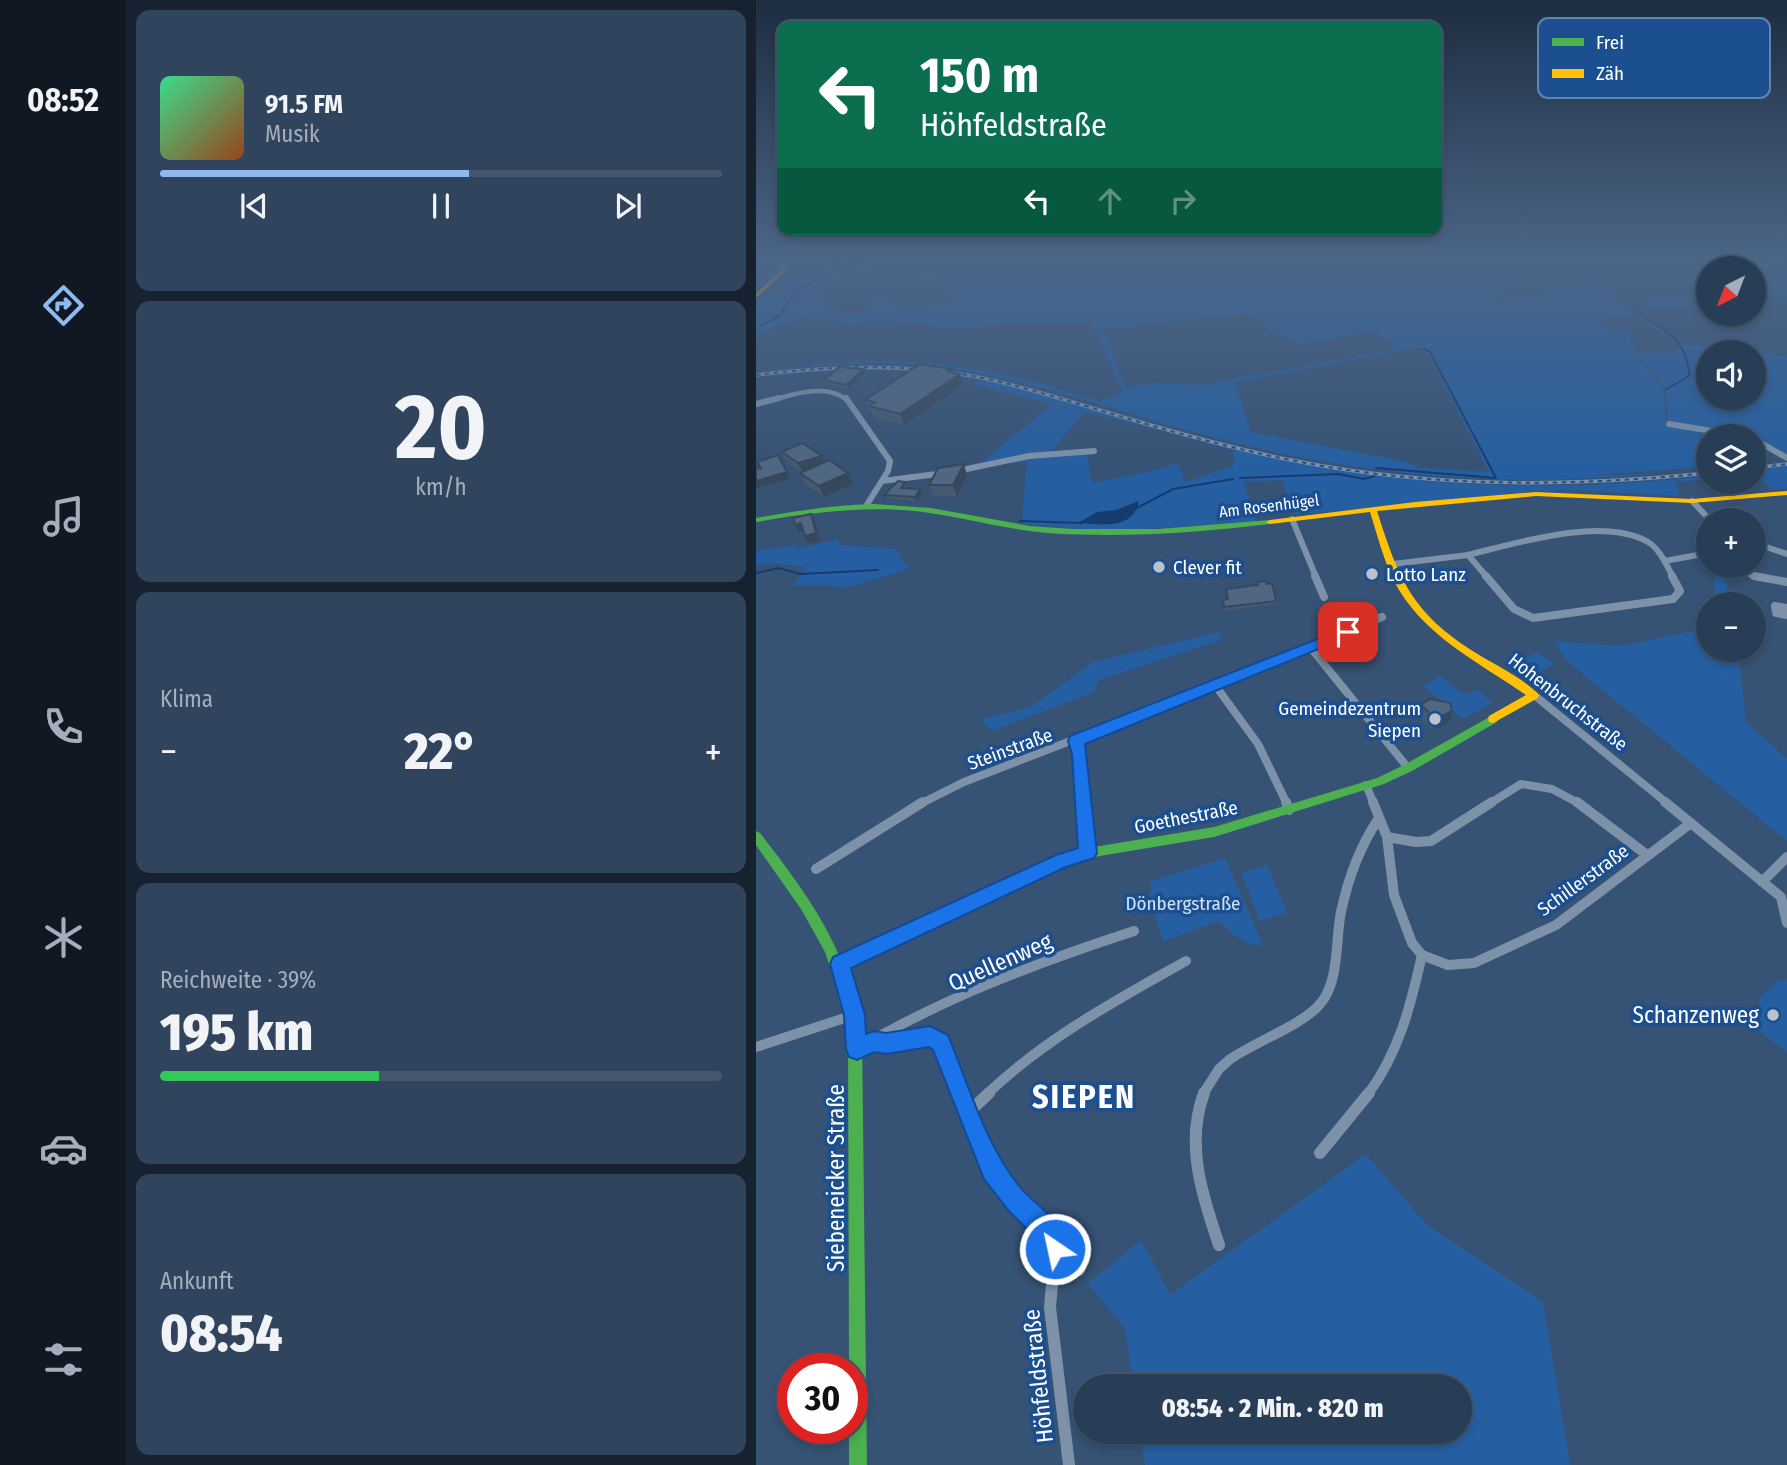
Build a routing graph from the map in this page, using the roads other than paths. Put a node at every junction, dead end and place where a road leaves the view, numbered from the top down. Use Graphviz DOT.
graph roads {
  1 [pos="756,404"];
  2 [pos="1669,424"];
  3 [pos="1696,428"];
  4 [pos="1766,446"];
  5 [pos="1094,451"];
  6 [pos="1787,458"];
  7 [pos="882,481"];
  8 [pos="1787,493"];
  9 [pos="1692,502"];
  10 [pos="866,506"];
  11 [pos="1698,508"];
  12 [pos="1373,510"];
  13 [pos="1292,519"];
  14 [pos="756,520"];
  15 [pos="1766,547"];
  16 [pos="1787,554"];
  17 [pos="1468,555"];
  18 [pos="1696,555"];
  19 [pos="1665,561"];
  20 [pos="1393,564"];
  21 [pos="1766,578"];
  22 [pos="1787,582"];
  23 [pos="1324,597"];
  24 [pos="1787,608"];
  25 [pos="1787,615"];
  26 [pos="1382,617"];
  27 [pos="1311,648"];
  28 [pos="1215,685"];
  29 [pos="1534,695"];
  30 [pos="1076,741"];
  31 [pos="1408,768"];
  32 [pos="1366,785"];
  33 [pos="1289,810"];
  34 [pos="1379,818"];
  35 [pos="1690,823"];
  36 [pos="756,836"];
  37 [pos="1387,837"];
  38 [pos="1088,853"];
  39 [pos="1647,855"];
  40 [pos="1787,857"];
  41 [pos="816,869"];
  42 [pos="1762,882"];
  43 [pos="1784,898"];
  44 [pos="1787,923"];
  45 [pos="1134,930"];
  46 [pos="1422,955"];
  47 [pos="1186,961"];
  48 [pos="840,964"];
  49 [pos="854,1015"];
  50 [pos="874,1041"];
  51 [pos="756,1047"];
  52 [pos="857,1049"];
  53 [pos="969,1112"];
  54 [pos="1320,1153"];
  55 [pos="1056,1240"];
  56 [pos="1219,1245"];
  57 [pos="1079,1270"];
  58 [pos="858,1465"];
  59 [pos="1069,1465"];
  1 -- 7 [label="street"];
  2 -- 3 [label="street"];
  4 -- 6 [label="street"];
  5 -- 7 [label="street"];
  7 -- 10 [label="street"];
  8 -- 9 [label="street, Am Rosenhügel"];
  9 -- 11 [label="street"];
  9 -- 12 [label="street, Am Rosenhügel"];
  10 -- 13 [label="street, Am Rosenhügel"];
  10 -- 14 [label="street, Am Rosenhügel"];
  12 -- 13 [label="street, Am Rosenhügel"];
  12 -- 20 [label="street, Hohenbruchstraße"];
  13 -- 23 [label="street"];
  15 -- 16 [label="street"];
  17 -- 19 [label="street"];
  17 -- 19 [label="street"];
  17 -- 20 [label="street"];
  18 -- 19 [label="street"];
  20 -- 29 [label="street, Hohenbruchstraße"];
  21 -- 22 [label="street"];
  24 -- 25 [label="street"];
  26 -- 27 [label="street, Steinstraße"];
  27 -- 28 [label="street, Steinstraße"];
  27 -- 31 [label="street"];
  28 -- 30 [label="street, Steinstraße"];
  28 -- 33 [label="street"];
  29 -- 31 [label="street, Goethestraße"];
  29 -- 35 [label="street, Hohenbruchstraße"];
  30 -- 38 [label="street"];
  30 -- 41 [label="street, Steinstraße"];
  31 -- 32 [label="street, Goethestraße"];
  32 -- 33 [label="street, Goethestraße"];
  32 -- 34 [label="street"];
  33 -- 38 [label="street, Goethestraße"];
  34 -- 37 [label="street"];
  34 -- 56 [label="street"];
  35 -- 39 [label="street, Schillerstraße"];
  35 -- 42 [label="street, Hohenbruchstraße"];
  36 -- 48 [label="street, Siebeneicker Straße"];
  37 -- 39 [label="street, Schillerstraße"];
  37 -- 46 [label="street"];
  38 -- 48 [label="street, Goethestraße"];
  39 -- 46 [label="street, Schillerstraße"];
  40 -- 42 [label="street"];
  42 -- 43 [label="street, Hohenbruchstraße"];
  43 -- 44 [label="street, Hohenbruchstraße"];
  45 -- 50 [label="street, Quellenweg"];
  46 -- 54 [label="street"];
  47 -- 53 [label="street"];
  48 -- 49 [label="street, Siebeneicker Straße"];
  49 -- 51 [label="street"];
  49 -- 52 [label="street, Siebeneicker Straße"];
  50 -- 52 [label="street"];
  50 -- 53 [label="street"];
  52 -- 58 [label="street, Siebeneicker Straße"];
  53 -- 55 [label="street"];
  55 -- 57 [label="street"];
  55 -- 59 [label="street, Höhfeldstraße"];
}
